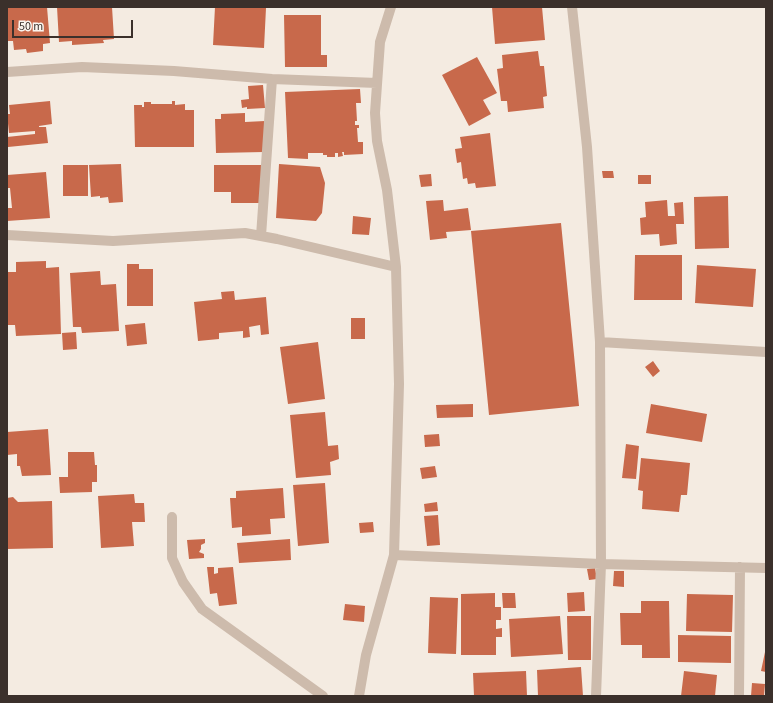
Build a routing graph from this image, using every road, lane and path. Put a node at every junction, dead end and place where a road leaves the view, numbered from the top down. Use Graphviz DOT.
graph roads {
  1 [pos="391,7"];
  2 [pos="572,7"];
  3 [pos="7,72"];
  4 [pos="272,79"];
  5 [pos="377,83"];
  6 [pos="7,235"];
  7 [pos="261,236"];
  8 [pos="396,267"];
  9 [pos="600,342"];
  10 [pos="766,352"];
  11 [pos="172,517"];
  12 [pos="394,555"];
  13 [pos="601,564"];
  14 [pos="740,567"];
  15 [pos="766,568"];
  16 [pos="323,696"];
  17 [pos="359,696"];
  18 [pos="596,696"];
  19 [pos="739,696"];
  1 -- 5 [label="street"];
  2 -- 9 [label="street"];
  3 -- 4 [label="street"];
  4 -- 5 [label="street"];
  4 -- 7 [label="street"];
  5 -- 8 [label="street"];
  6 -- 7 [label="street"];
  7 -- 8 [label="street"];
  8 -- 12 [label="street"];
  9 -- 10 [label="street"];
  9 -- 13 [label="street"];
  11 -- 16 [label="street"];
  12 -- 13 [label="street"];
  12 -- 17 [label="street"];
  13 -- 14 [label="street"];
  13 -- 18 [label="street"];
  14 -- 15 [label="street"];
  14 -- 19 [label="street"];
}
